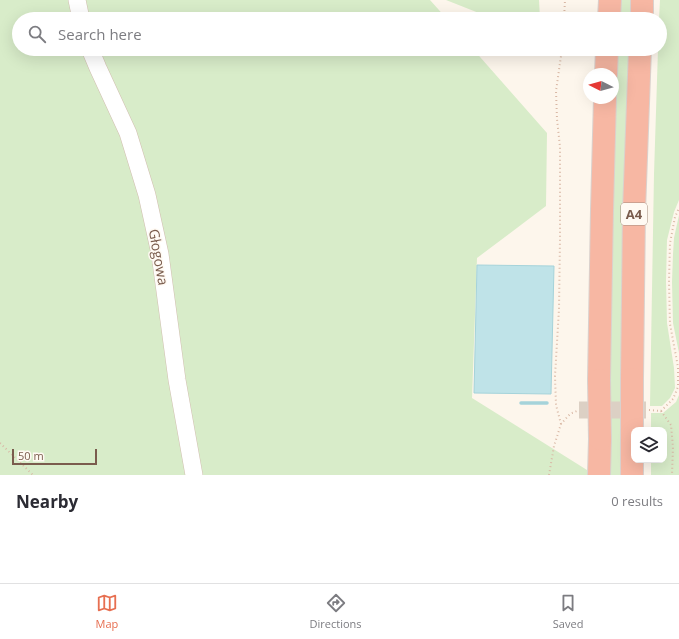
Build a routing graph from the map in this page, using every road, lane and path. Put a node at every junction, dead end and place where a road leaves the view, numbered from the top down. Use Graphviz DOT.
graph roads {
  1 [pos="77,0"];
  2 [pos="565,0"];
  3 [pos="610,0"];
  4 [pos="642,0"];
  5 [pos="80,12"];
  6 [pos="564,12"];
  7 [pos="609,12"];
  8 [pos="642,12"];
  9 [pos="93,56"];
  10 [pos="561,56"];
  11 [pos="607,56"];
  12 [pos="640,56"];
  13 [pos="606,68"];
  14 [pos="606,104"];
  15 [pos="679,208"];
  16 [pos="579,410"];
  17 [pos="649,410"];
  18 [pos="661,411"];
  19 [pos="561,424"];
  20 [pos="0,443"];
  21 [pos="33,475"];
  22 [pos="194,475"];
  23 [pos="549,475"];
  24 [pos="600,475"];
  25 [pos="632,475"];
  26 [pos="672,475"];
  1 -- 5 [label="lane"];
  2 -- 6 [label="path"];
  3 -- 7 [label="highway"];
  4 -- 8 [label="highway"];
  9 -- 22 [label="lane, Głogowa"];
  10 -- 19 [label="path"];
  11 -- 13 [label="highway"];
  12 -- 25 [label="highway, A4, bridge"];
  14 -- 24 [label="highway, A4, bridge"];
  15 -- 18 [label="path"];
  16 -- 19 [label="path"];
  17 -- 18 [label="path"];
  18 -- 26 [label="path"];
  19 -- 23 [label="path"];
  20 -- 21 [label="path"];
}
